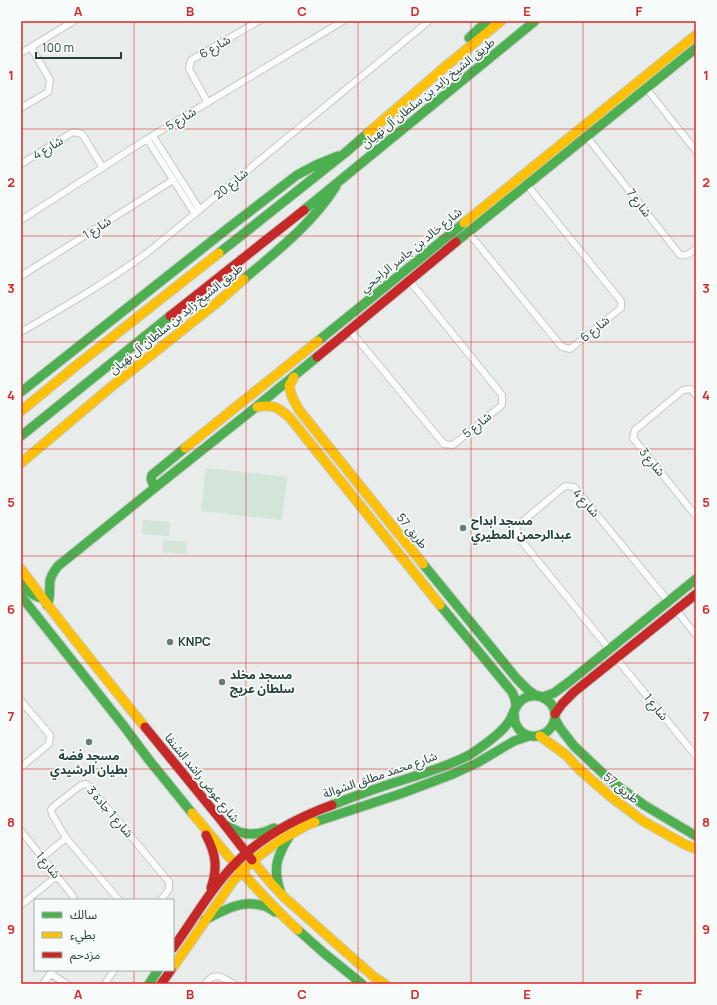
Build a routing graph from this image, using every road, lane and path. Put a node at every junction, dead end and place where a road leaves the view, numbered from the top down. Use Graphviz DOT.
graph roads {
  1 [pos="74,21"];
  2 [pos="259,21"];
  3 [pos="342,21"];
  4 [pos="429,21"];
  5 [pos="487,21"];
  6 [pos="501,21"];
  7 [pos="535,21"];
  8 [pos="696,35"];
  9 [pos="30,47"];
  10 [pos="696,48"];
  11 [pos="21,53"];
  12 [pos="445,67"];
  13 [pos="646,88"];
  14 [pos="208,104"];
  15 [pos="21,108"];
  16 [pos="587,137"];
  17 [pos="150,138"];
  18 [pos="559,146"];
  19 [pos="696,150"];
  20 [pos="345,153"];
  21 [pos="564,155"];
  22 [pos="544,158"];
  23 [pos="21,164"];
  24 [pos="551,166"];
  25 [pos="103,168"];
  26 [pos="173,180"];
  27 [pos="336,184"];
  28 [pos="527,184"];
  29 [pos="200,210"];
  30 [pos="194,214"];
  31 [pos="21,220"];
  32 [pos="468,232"];
  33 [pos="696,248"];
  34 [pos="21,276"];
  35 [pos="409,280"];
  36 [pos="349,329"];
  37 [pos="21,332"];
  38 [pos="296,373"];
  39 [pos="21,393"];
  40 [pos="696,395"];
  41 [pos="256,407"];
  42 [pos="24,408"];
  43 [pos="299,410"];
  44 [pos="290,418"];
  45 [pos="21,436"];
  46 [pos="21,461"];
  47 [pos="157,486"];
  48 [pos="696,516"];
  49 [pos="21,569"];
  50 [pos="696,579"];
  51 [pos="21,582"];
  52 [pos="696,594"];
  53 [pos="21,596"];
  54 [pos="45,601"];
  55 [pos="668,602"];
  56 [pos="676,610"];
  57 [pos="696,636"];
  58 [pos="483,638"];
  59 [pos="474,645"];
  60 [pos="491,647"];
  61 [pos="610,650"];
  62 [pos="482,655"];
  63 [pos="616,658"];
  64 [pos="539,696"];
  65 [pos="21,701"];
  66 [pos="515,709"];
  67 [pos="555,717"];
  68 [pos="123,725"];
  69 [pos="529,736"];
  70 [pos="540,736"];
  71 [pos="466,756"];
  72 [pos="696,756"];
  73 [pos="21,767"];
  74 [pos="182,773"];
  75 [pos="414,789"];
  76 [pos="650,809"];
  77 [pos="310,813"];
  78 [pos="193,814"];
  79 [pos="220,819"];
  80 [pos="643,820"];
  81 [pos="21,831"];
  82 [pos="292,833"];
  83 [pos="696,836"];
  84 [pos="66,838"];
  85 [pos="27,839"];
  86 [pos="21,843"];
  87 [pos="696,849"];
  88 [pos="246,853"];
  89 [pos="43,857"];
  90 [pos="252,861"];
  91 [pos="235,862"];
  92 [pos="242,871"];
  93 [pos="57,876"];
  94 [pos="209,896"];
  95 [pos="285,898"];
  96 [pos="74,899"];
  97 [pos="118,899"];
  98 [pos="163,899"];
  99 [pos="21,905"];
  100 [pos="286,919"];
  101 [pos="204,921"];
  102 [pos="174,947"];
  103 [pos="174,966"];
  104 [pos="113,971"];
  105 [pos="157,971"];
  106 [pos="170,971"];
  107 [pos="52,972"];
  108 [pos="43,984"];
  109 [pos="67,984"];
  110 [pos="105,984"];
  111 [pos="149,984"];
  112 [pos="161,984"];
  113 [pos="205,984"];
  114 [pos="233,984"];
  115 [pos="362,984"];
  116 [pos="385,984"];
  1 -- 9 [label="street"];
  2 -- 14 [label="street, شارع 6"];
  3 -- 14 [label="street, شارع 5"];
  4 -- 29 [label="street, شارع 20"];
  5 -- 12 [label="main road"];
  6 -- 12 [label="main road, طريق الشيخ زايد بن سلطان آل نهيان"];
  7 -- 27 [label="main road, طريق الشيخ زايد بن سلطان آل نهيان"];
  8 -- 18 [label="main road, شارع خالد بن جاسر الراجحي"];
  9 -- 11 [label="street"];
  9 -- 15 [label="street"];
  10 -- 13 [label="main road, شارع خالد بن جاسر الراجحي"];
  12 -- 20 [label="main road, طريق الشيخ زايد بن سلطان آل نهيان"];
  13 -- 16 [label="main road, شارع خالد بن جاسر الراجحي"];
  13 -- 19 [label="street"];
  14 -- 17 [label="street, شارع 5"];
  16 -- 21 [label="main road, شارع خالد بن جاسر الراجحي"];
  16 -- 33 [label="street, شارع 7"];
  17 -- 25 [label="street, شارع 5"];
  17 -- 26 [label="street"];
  17 -- 29 [label="street"];
  18 -- 21 [label="main road"];
  18 -- 22 [label="main road, شارع خالد بن جاسر الراجحي"];
  20 -- 39 [label="main road, طريق الشيخ زايد بن سلطان آل نهيان"];
  20 -- 42 [label="main road, طريق الشيخ زايد بن سلطان آل نهيان"];
  21 -- 24 [label="main road, شارع خالد بن جاسر الراجحي"];
  22 -- 24 [label="main road"];
  22 -- 47 [label="main road, شارع خالد بن جاسر الراجحي"];
  23 -- 25 [label="street, شارع 4"];
  24 -- 28 [label="main road, شارع خالد بن جاسر الراجحي"];
  25 -- 31 [label="street, شارع 5"];
  26 -- 30 [label="street"];
  26 -- 34 [label="street, شارع 1"];
  27 -- 45 [label="main road, طريق الشيخ زايد بن سلطان آل نهيان"];
  27 -- 46 [label="main road, طريق الشيخ زايد بن سلطان آل نهيان"];
  28 -- 32 [label="main road, شارع خالد بن جاسر الراجحي"];
  28 -- 32 [label="street, شارع 6"];
  29 -- 30 [label="street, شارع 20"];
  30 -- 37 [label="street, شارع 20"];
  32 -- 35 [label="main road, شارع خالد بن جاسر الراجحي"];
  35 -- 36 [label="main road, شارع خالد بن جاسر الراجحي"];
  35 -- 36 [label="street, شارع 5"];
  36 -- 38 [label="main road, شارع خالد بن جاسر الراجحي"];
  38 -- 41 [label="main road, شارع خالد بن جاسر الراجحي"];
  38 -- 43 [label="main road, طريق 57"];
  40 -- 48 [label="street, شارع 3"];
  41 -- 44 [label="main road, طريق 57"];
  41 -- 47 [label="main road, شارع خالد بن جاسر الراجحي"];
  43 -- 44 [label="main road"];
  43 -- 58 [label="main road, طريق 57"];
  44 -- 59 [label="main road, طريق 57"];
  47 -- 54 [label="main road, شارع خالد بن جاسر الراجحي"];
  49 -- 54 [label="main road, شارع عوض راشد الشنفا"];
  50 -- 55 [label="main road"];
  51 -- 54 [label="main road"];
  52 -- 56 [label="main road"];
  53 -- 68 [label="main road"];
  54 -- 74 [label="main road, شارع عوض راشد الشنفا"];
  55 -- 61 [label="main road"];
  55 -- 61 [label="street, شارع 4"];
  56 -- 57 [label="street"];
  56 -- 63 [label="main road"];
  58 -- 59 [label="main road"];
  58 -- 60 [label="main road, طريق 57"];
  59 -- 62 [label="main road, طريق 57"];
  60 -- 62 [label="main road"];
  60 -- 64 [label="main road, طريق 57"];
  61 -- 64 [label="main road"];
  62 -- 66 [label="main road, طريق 57"];
  63 -- 67 [label="main road"];
  63 -- 72 [label="street, شارع 1"];
  64 -- 66 [label="main road"];
  64 -- 67 [label="main road"];
  65 -- 73 [label="street"];
  66 -- 69 [label="main road"];
  66 -- 71 [label="main road, شارع محمد مطلق الشوالة"];
  67 -- 70 [label="main road"];
  67 -- 76 [label="main road, طريق 57"];
  68 -- 74 [label="main road"];
  68 -- 78 [label="main road"];
  69 -- 70 [label="main road"];
  69 -- 75 [label="main road, شارع محمد مطلق الشوالة"];
  70 -- 80 [label="main road, طريق 57"];
  71 -- 75 [label="main road"];
  71 -- 77 [label="main road, شارع محمد مطلق الشوالة"];
  74 -- 79 [label="main road, شارع عوض راشد الشنفا"];
  75 -- 82 [label="main road, شارع محمد مطلق الشوالة"];
  76 -- 80 [label="main road"];
  76 -- 83 [label="main road, طريق 57"];
  77 -- 79 [label="main road"];
  77 -- 88 [label="main road, شارع محمد مطلق الشوالة"];
  78 -- 91 [label="main road"];
  78 -- 94 [label="main road"];
  79 -- 88 [label="main road, شارع عوض راشد الشنفا"];
  80 -- 87 [label="main road, طريق 57"];
  81 -- 85 [label="street, شارع 1"];
  82 -- 90 [label="main road, شارع محمد مطلق الشوالة"];
  82 -- 95 [label="main road"];
  84 -- 89 [label="street"];
  84 -- 97 [label="street, شارع 1 جادة 3"];
  84 -- 98 [label="street, شارع 1 جادة 3"];
  85 -- 86 [label="street"];
  85 -- 89 [label="street, شارع 1"];
  88 -- 90 [label="main road, شارع عوض راشد الشنفا"];
  88 -- 91 [label="main road, شارع محمد مطلق الشوالة"];
  89 -- 93 [label="street, شارع 1"];
  90 -- 92 [label="main road, شارع محمد مطلق الشوالة"];
  90 -- 95 [label="main road, شارع عوض راشد الشنفا"];
  91 -- 92 [label="main road"];
  91 -- 94 [label="main road, شارع محمد مطلق الشوالة"];
  92 -- 100 [label="main road"];
  92 -- 101 [label="main road, شارع محمد مطلق الشوالة"];
  93 -- 96 [label="street, شارع 1"];
  93 -- 99 [label="street"];
  94 -- 102 [label="main road, شارع محمد مطلق الشوالة"];
  95 -- 116 [label="main road, شارع عوض راشد الشنفا"];
  100 -- 101 [label="main road"];
  100 -- 115 [label="main road"];
  101 -- 103 [label="main road, شارع محمد مطلق الشوالة"];
  104 -- 110 [label="street"];
  105 -- 111 [label="main road"];
  106 -- 112 [label="main road"];
  107 -- 108 [label="street"];
  107 -- 109 [label="street"];
  113 -- 114 [label="street"];
}
